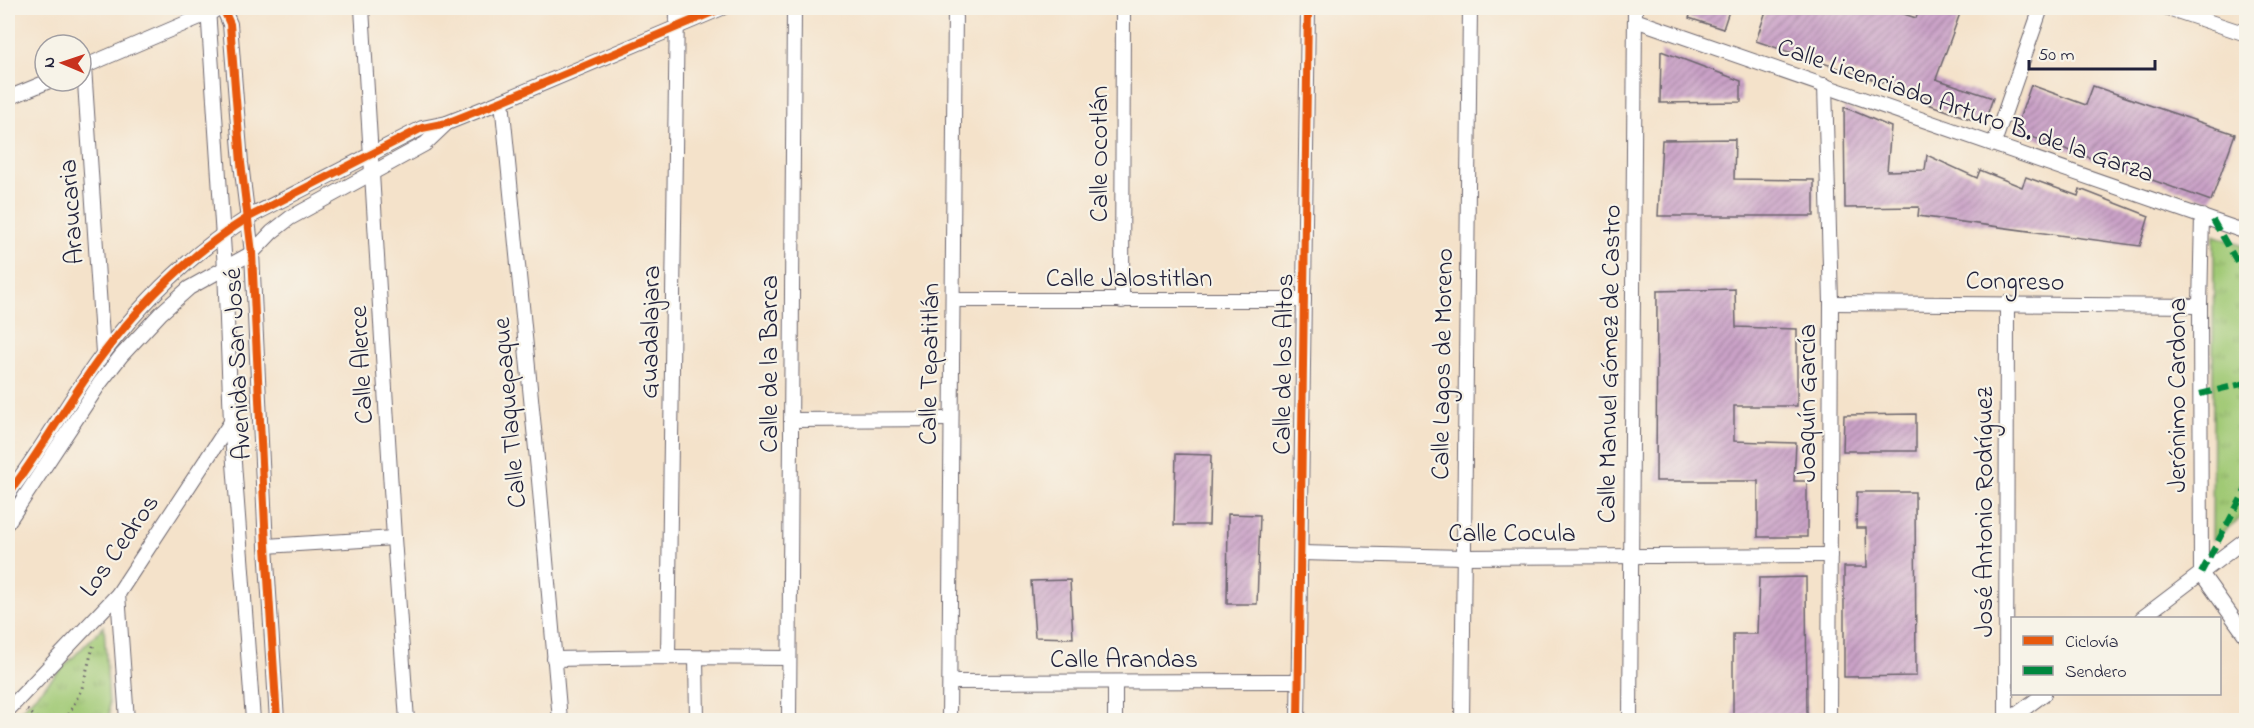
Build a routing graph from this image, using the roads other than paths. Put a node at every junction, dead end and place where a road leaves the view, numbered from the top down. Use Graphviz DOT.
graph roads {
  1 [pos="224,8"];
  2 [pos="362,8"];
  3 [pos="678,8"];
  4 [pos="722,8"];
  5 [pos="794,8"];
  6 [pos="955,8"];
  7 [pos="1123,8"];
  8 [pos="1308,8"];
  9 [pos="1470,8"];
  10 [pos="2041,8"];
  11 [pos="2168,8"];
  12 [pos="2214,8"];
  13 [pos="208,11"];
  14 [pos="1635,14"];
  15 [pos="2209,21"];
  16 [pos="678,26"];
  17 [pos="2247,34"];
  18 [pos="93,63"];
  19 [pos="1825,85"];
  20 [pos="33,88"];
  21 [pos="85,93"];
  22 [pos="8,98"];
  23 [pos="502,101"];
  24 [pos="447,123"];
  25 [pos="1994,143"];
  26 [pos="371,154"];
  27 [pos="373,174"];
  28 [pos="2202,216"];
  29 [pos="249,217"];
  30 [pos="2247,232"];
  31 [pos="222,234"];
  32 [pos="252,253"];
  33 [pos="225,269"];
  34 [pos="954,300"];
  35 [pos="1304,300"];
  36 [pos="1122,301"];
  37 [pos="1831,303"];
  38 [pos="2007,303"];
  39 [pos="2200,306"];
  40 [pos="103,354"];
  41 [pos="951,419"];
  42 [pos="791,420"];
  43 [pos="231,422"];
  44 [pos="8,494"];
  45 [pos="8,522"];
  46 [pos="394,538"];
  47 [pos="2247,538"];
  48 [pos="266,546"];
  49 [pos="1301,554"];
  50 [pos="1830,555"];
  51 [pos="1630,556"];
  52 [pos="1462,557"];
  53 [pos="2201,573"];
  54 [pos="118,594"];
  55 [pos="2143,617"];
  56 [pos="2247,636"];
  57 [pos="668,657"];
  58 [pos="696,658"];
  59 [pos="789,658"];
  60 [pos="273,660"];
  61 [pos="554,660"];
  62 [pos="249,663"];
  63 [pos="1298,681"];
  64 [pos="950,682"];
  65 [pos="1115,683"];
  66 [pos="2041,695"];
  67 [pos="8,710"];
  68 [pos="127,720"];
  69 [pos="253,720"];
  70 [pos="277,720"];
  71 [pos="407,720"];
  72 [pos="560,720"];
  73 [pos="698,720"];
  74 [pos="789,720"];
  75 [pos="949,720"];
  76 [pos="1115,720"];
  77 [pos="1298,720"];
  78 [pos="1462,720"];
  79 [pos="1630,720"];
  80 [pos="1828,720"];
  81 [pos="2008,720"];
  1 -- 13 [label="street"];
  1 -- 29 [label="street, Avenida San José"];
  2 -- 26 [label="street, Calle Alerce"];
  3 -- 16 [label="street, Guadalajara"];
  4 -- 16 [label="street"];
  5 -- 42 [label="street, Calle de la Barca"];
  6 -- 34 [label="street, Calle Tepatitlán"];
  7 -- 36 [label="street, Calle Ocotlán"];
  8 -- 35 [label="street, Calle de los Altos"];
  9 -- 52 [label="street, Calle Lagos de Moreno"];
  10 -- 25 [label="street"];
  11 -- 15 [label="street"];
  12 -- 15 [label="street"];
  13 -- 18 [label="street"];
  13 -- 31 [label="street, Avenida San José"];
  14 -- 19 [label="street, Calle Licenciado Arturo B. de la Garza"];
  14 -- 51 [label="street, Calle Manuel Gómez de Castro"];
  15 -- 17 [label="street"];
  16 -- 23 [label="street"];
  16 -- 57 [label="street, Guadalajara"];
  19 -- 25 [label="street, Calle Licenciado Arturo B. de la Garza"];
  19 -- 37 [label="street, Joaquín García"];
  20 -- 22 [label="street"];
  21 -- 40 [label="street, Araucaria"];
  23 -- 24 [label="street"];
  23 -- 61 [label="street, Calle Tlaquepaque"];
  24 -- 26 [label="street"];
  24 -- 27 [label="street"];
  25 -- 28 [label="street, Calle Licenciado Arturo B. de la Garza"];
  26 -- 27 [label="street, Calle Alerce"];
  26 -- 29 [label="street"];
  27 -- 32 [label="street"];
  27 -- 46 [label="street, Calle Alerce"];
  28 -- 30 [label="street, Calle Licenciado Arturo B. de la Garza"];
  28 -- 39 [label="street, Jerónimo Cardona"];
  29 -- 31 [label="street"];
  29 -- 32 [label="street, Avenida San José"];
  31 -- 33 [label="street, Avenida San José"];
  31 -- 40 [label="street"];
  32 -- 33 [label="street"];
  32 -- 48 [label="street, Avenida San José"];
  33 -- 43 [label="street, Avenida San José"];
  33 -- 45 [label="street"];
  34 -- 36 [label="street, Calle Jalostitlan"];
  34 -- 41 [label="street, Calle Tepatitlán"];
  35 -- 36 [label="street, Calle Jalostitlan"];
  35 -- 49 [label="street, Calle de los Altos"];
  37 -- 38 [label="street, Congreso"];
  37 -- 50 [label="street, Joaquín García"];
  38 -- 39 [label="street, Congreso"];
  38 -- 81 [label="street, José Antonio Rodríguez"];
  39 -- 53 [label="street, Jerónimo Cardona"];
  40 -- 44 [label="street"];
  41 -- 42 [label="street"];
  41 -- 64 [label="street, Calle Tepatitlán"];
  42 -- 59 [label="street, Calle de la Barca"];
  43 -- 54 [label="street, Los Cedros"];
  43 -- 62 [label="street, Avenida San José"];
  46 -- 48 [label="street"];
  46 -- 71 [label="street, Calle Alerce"];
  47 -- 53 [label="street"];
  48 -- 60 [label="street, Avenida San José"];
  49 -- 52 [label="street, Calle Cocula"];
  49 -- 63 [label="street, Calle de los Altos"];
  50 -- 51 [label="street, Calle Cocula"];
  50 -- 80 [label="street, Joaquín García"];
  51 -- 52 [label="street, Calle Cocula"];
  51 -- 79 [label="street, Calle Manuel Gómez de Castro"];
  52 -- 78 [label="street, Calle Lagos de Moreno"];
  53 -- 55 [label="street"];
  53 -- 56 [label="street"];
  54 -- 67 [label="street, Los Cedros"];
  54 -- 68 [label="street"];
  57 -- 58 [label="street"];
  57 -- 61 [label="street"];
  58 -- 59 [label="street"];
  58 -- 73 [label="street"];
  59 -- 74 [label="street, Calle de la Barca"];
  60 -- 62 [label="street"];
  60 -- 70 [label="street, Avenida San José"];
  61 -- 72 [label="street, Calle Tlaquepaque"];
  62 -- 69 [label="street, Avenida San José"];
  63 -- 65 [label="street, Calle Arandas"];
  63 -- 77 [label="street, Calle de los Altos"];
  64 -- 65 [label="street, Calle Arandas"];
  64 -- 75 [label="street, Calle Tepatitlán"];
  65 -- 76 [label="street"];
  66 -- 81 [label="street"];
}
